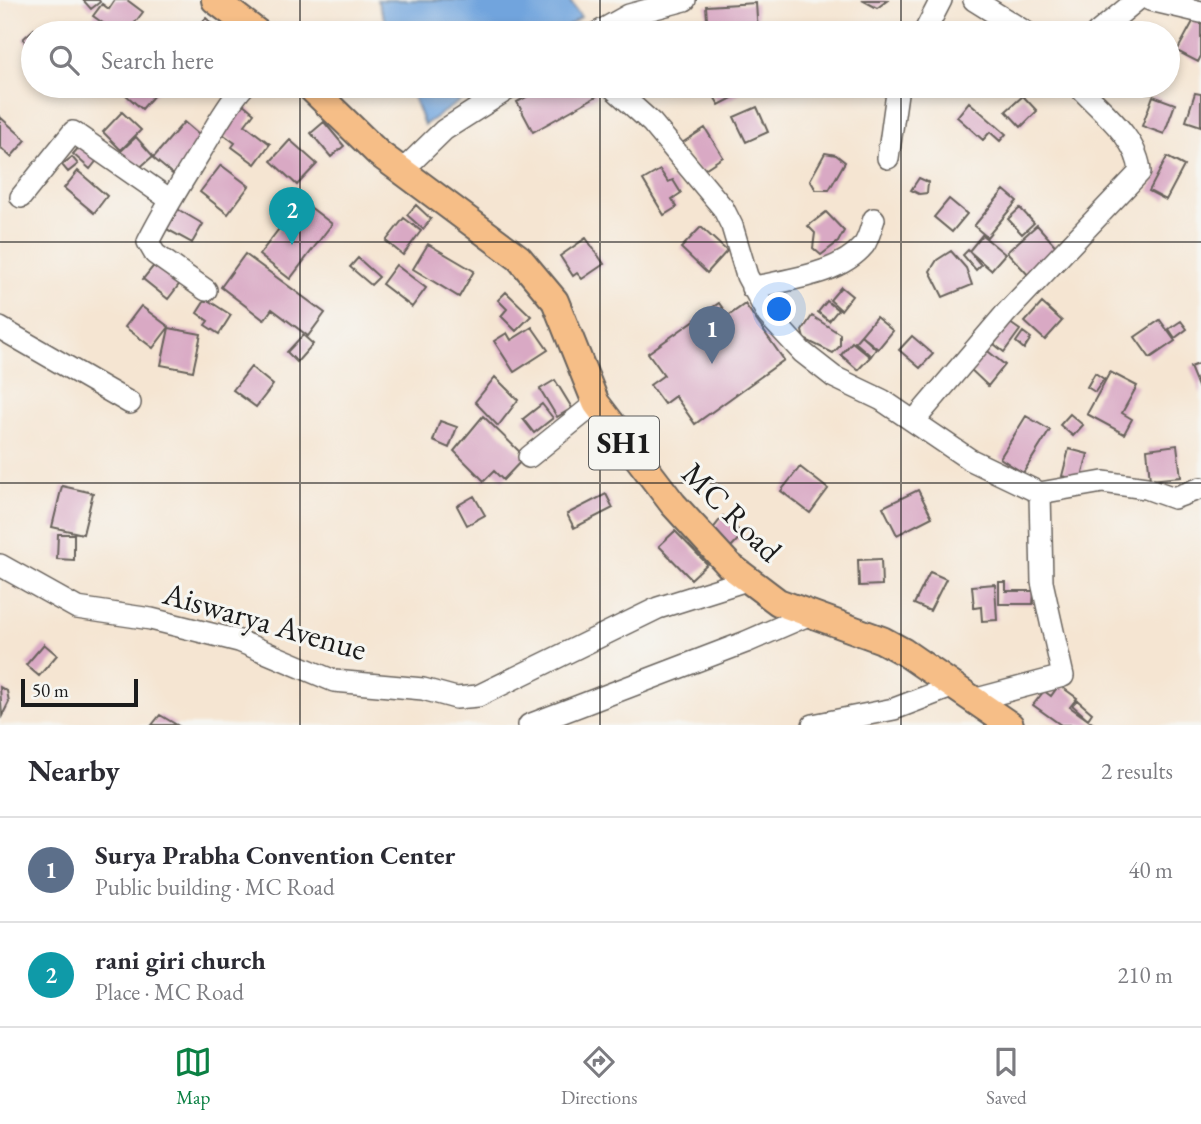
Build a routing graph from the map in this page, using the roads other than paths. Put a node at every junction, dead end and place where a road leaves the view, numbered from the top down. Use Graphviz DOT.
graph roads {
  1 [pos="215,0"];
  2 [pos="685,0"];
  3 [pos="941,0"];
  4 [pos="974,0"];
  5 [pos="1137,0"];
  6 [pos="1150,0"];
  7 [pos="1201,12"];
  8 [pos="246,18"];
  9 [pos="618,21"];
  10 [pos="930,21"];
  11 [pos="1008,21"];
  12 [pos="1112,21"];
  13 [pos="235,98"];
  14 [pos="321,98"];
  15 [pos="494,98"];
  16 [pos="624,98"];
  17 [pos="896,98"];
  18 [pos="1089,98"];
  19 [pos="888,158"];
  20 [pos="402,171"];
  21 [pos="21,197"];
  22 [pos="169,199"];
  23 [pos="874,219"];
  24 [pos="752,288"];
  25 [pos="206,290"];
  26 [pos="0,328"];
  27 [pos="596,403"];
  28 [pos="130,404"];
  29 [pos="914,421"];
  30 [pos="529,457"];
  31 [pos="1201,488"];
  32 [pos="1040,492"];
  33 [pos="0,565"];
  34 [pos="750,579"];
  35 [pos="808,615"];
  36 [pos="964,693"];
  37 [pos="529,725"];
  38 [pos="813,725"];
  39 [pos="1010,725"];
  1 -- 8 [label="main road"];
  2 -- 9 [label="street"];
  3 -- 10 [label="street"];
  4 -- 11 [label="street"];
  5 -- 12 [label="street"];
  6 -- 7 [label="street"];
  13 -- 22 [label="street"];
  14 -- 20 [label="main road, MC Road / SH1"];
  15 -- 20 [label="street"];
  16 -- 24 [label="street"];
  17 -- 19 [label="street"];
  18 -- 29 [label="street"];
  20 -- 27 [label="main road, MC Road / SH1"];
  21 -- 22 [label="street"];
  22 -- 25 [label="street"];
  23 -- 24 [label="street"];
  24 -- 29 [label="street"];
  26 -- 28 [label="street"];
  27 -- 30 [label="street"];
  27 -- 34 [label="main road, MC Road / SH1"];
  29 -- 32 [label="street"];
  31 -- 32 [label="street"];
  32 -- 36 [label="street"];
  33 -- 34 [label="street, Aiswarya Avenue"];
  34 -- 35 [label="main road, MC Road / SH1"];
  35 -- 36 [label="main road, MC Road / SH1"];
  35 -- 37 [label="street"];
  36 -- 38 [label="street"];
  36 -- 39 [label="main road, MC Road / SH1"];
}
